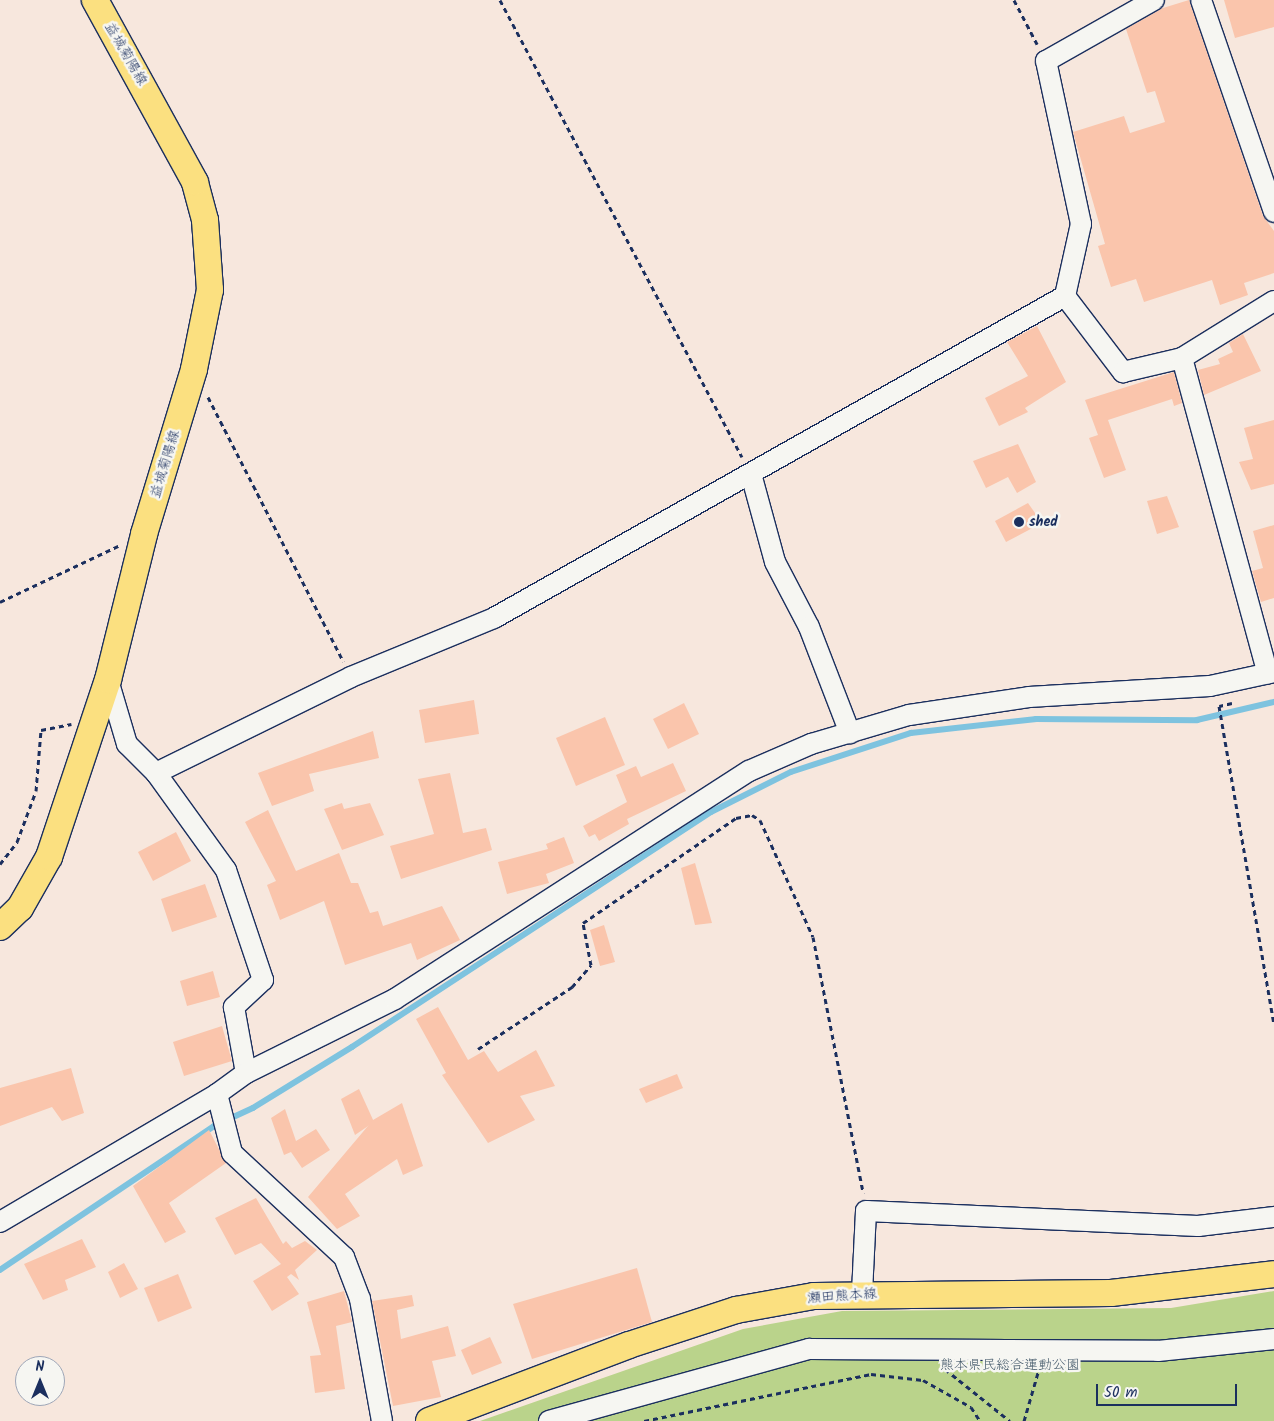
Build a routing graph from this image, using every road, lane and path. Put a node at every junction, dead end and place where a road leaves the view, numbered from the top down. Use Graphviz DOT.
graph roads {
  1 [pos="95,0"];
  2 [pos="500,0"];
  3 [pos="1014,0"];
  4 [pos="1154,0"];
  5 [pos="1201,0"];
  6 [pos="1046,60"];
  7 [pos="1274,212"];
  8 [pos="1065,296"];
  9 [pos="1274,302"];
  10 [pos="1182,358"];
  11 [pos="194,369"];
  12 [pos="751,474"];
  13 [pos="144,534"];
  14 [pos="0,602"];
  15 [pos="1271,673"];
  16 [pos="351,677"];
  17 [pos="108,680"];
  18 [pos="1237,702"];
  19 [pos="92,729"];
  20 [pos="850,733"];
  21 [pos="156,773"];
  22 [pos="0,864"];
  23 [pos="0,927"];
  24 [pos="1274,1024"];
  25 [pos="478,1049"];
  26 [pos="246,1072"];
  27 [pos="217,1094"];
  28 [pos="866,1211"];
  29 [pos="1274,1217"];
  30 [pos="0,1222"];
  31 [pos="1274,1274"];
  32 [pos="862,1293"];
  33 [pos="1274,1339"];
  34 [pos="921,1350"];
  35 [pos="1044,1352"];
  36 [pos="382,1421"];
  37 [pos="429,1421"];
  38 [pos="549,1421"];
  39 [pos="644,1421"];
  40 [pos="980,1421"];
  41 [pos="1010,1421"];
  42 [pos="1024,1421"];
  1 -- 11 [label="main road, 益城菊陽線"];
  2 -- 12 [label="path"];
  3 -- 6 [label="path"];
  4 -- 6 [label="street"];
  5 -- 7 [label="street"];
  6 -- 8 [label="street"];
  8 -- 10 [label="street"];
  8 -- 12 [label="street"];
  9 -- 10 [label="street"];
  10 -- 15 [label="street"];
  11 -- 13 [label="main road, 益城菊陽線"];
  11 -- 16 [label="path"];
  12 -- 16 [label="street"];
  12 -- 20 [label="street"];
  13 -- 14 [label="path"];
  13 -- 17 [label="main road, 益城菊陽線"];
  15 -- 20 [label="street"];
  16 -- 21 [label="street"];
  17 -- 19 [label="main road, 益城菊陽線"];
  17 -- 21 [label="street"];
  18 -- 24 [label="path"];
  19 -- 22 [label="path"];
  19 -- 23 [label="main road, 益城菊陽線"];
  20 -- 26 [label="street"];
  21 -- 26 [label="street"];
  25 -- 28 [label="path"];
  26 -- 27 [label="street"];
  27 -- 30 [label="street"];
  27 -- 36 [label="street"];
  28 -- 29 [label="street"];
  28 -- 32 [label="street"];
  31 -- 32 [label="main road, 瀬田熊本線"];
  32 -- 37 [label="main road, 瀬田熊本線"];
  33 -- 35 [label="street"];
  34 -- 35 [label="street"];
  34 -- 38 [label="street"];
  34 -- 41 [label="path"];
  35 -- 42 [label="path"];
  39 -- 40 [label="path"];
}
